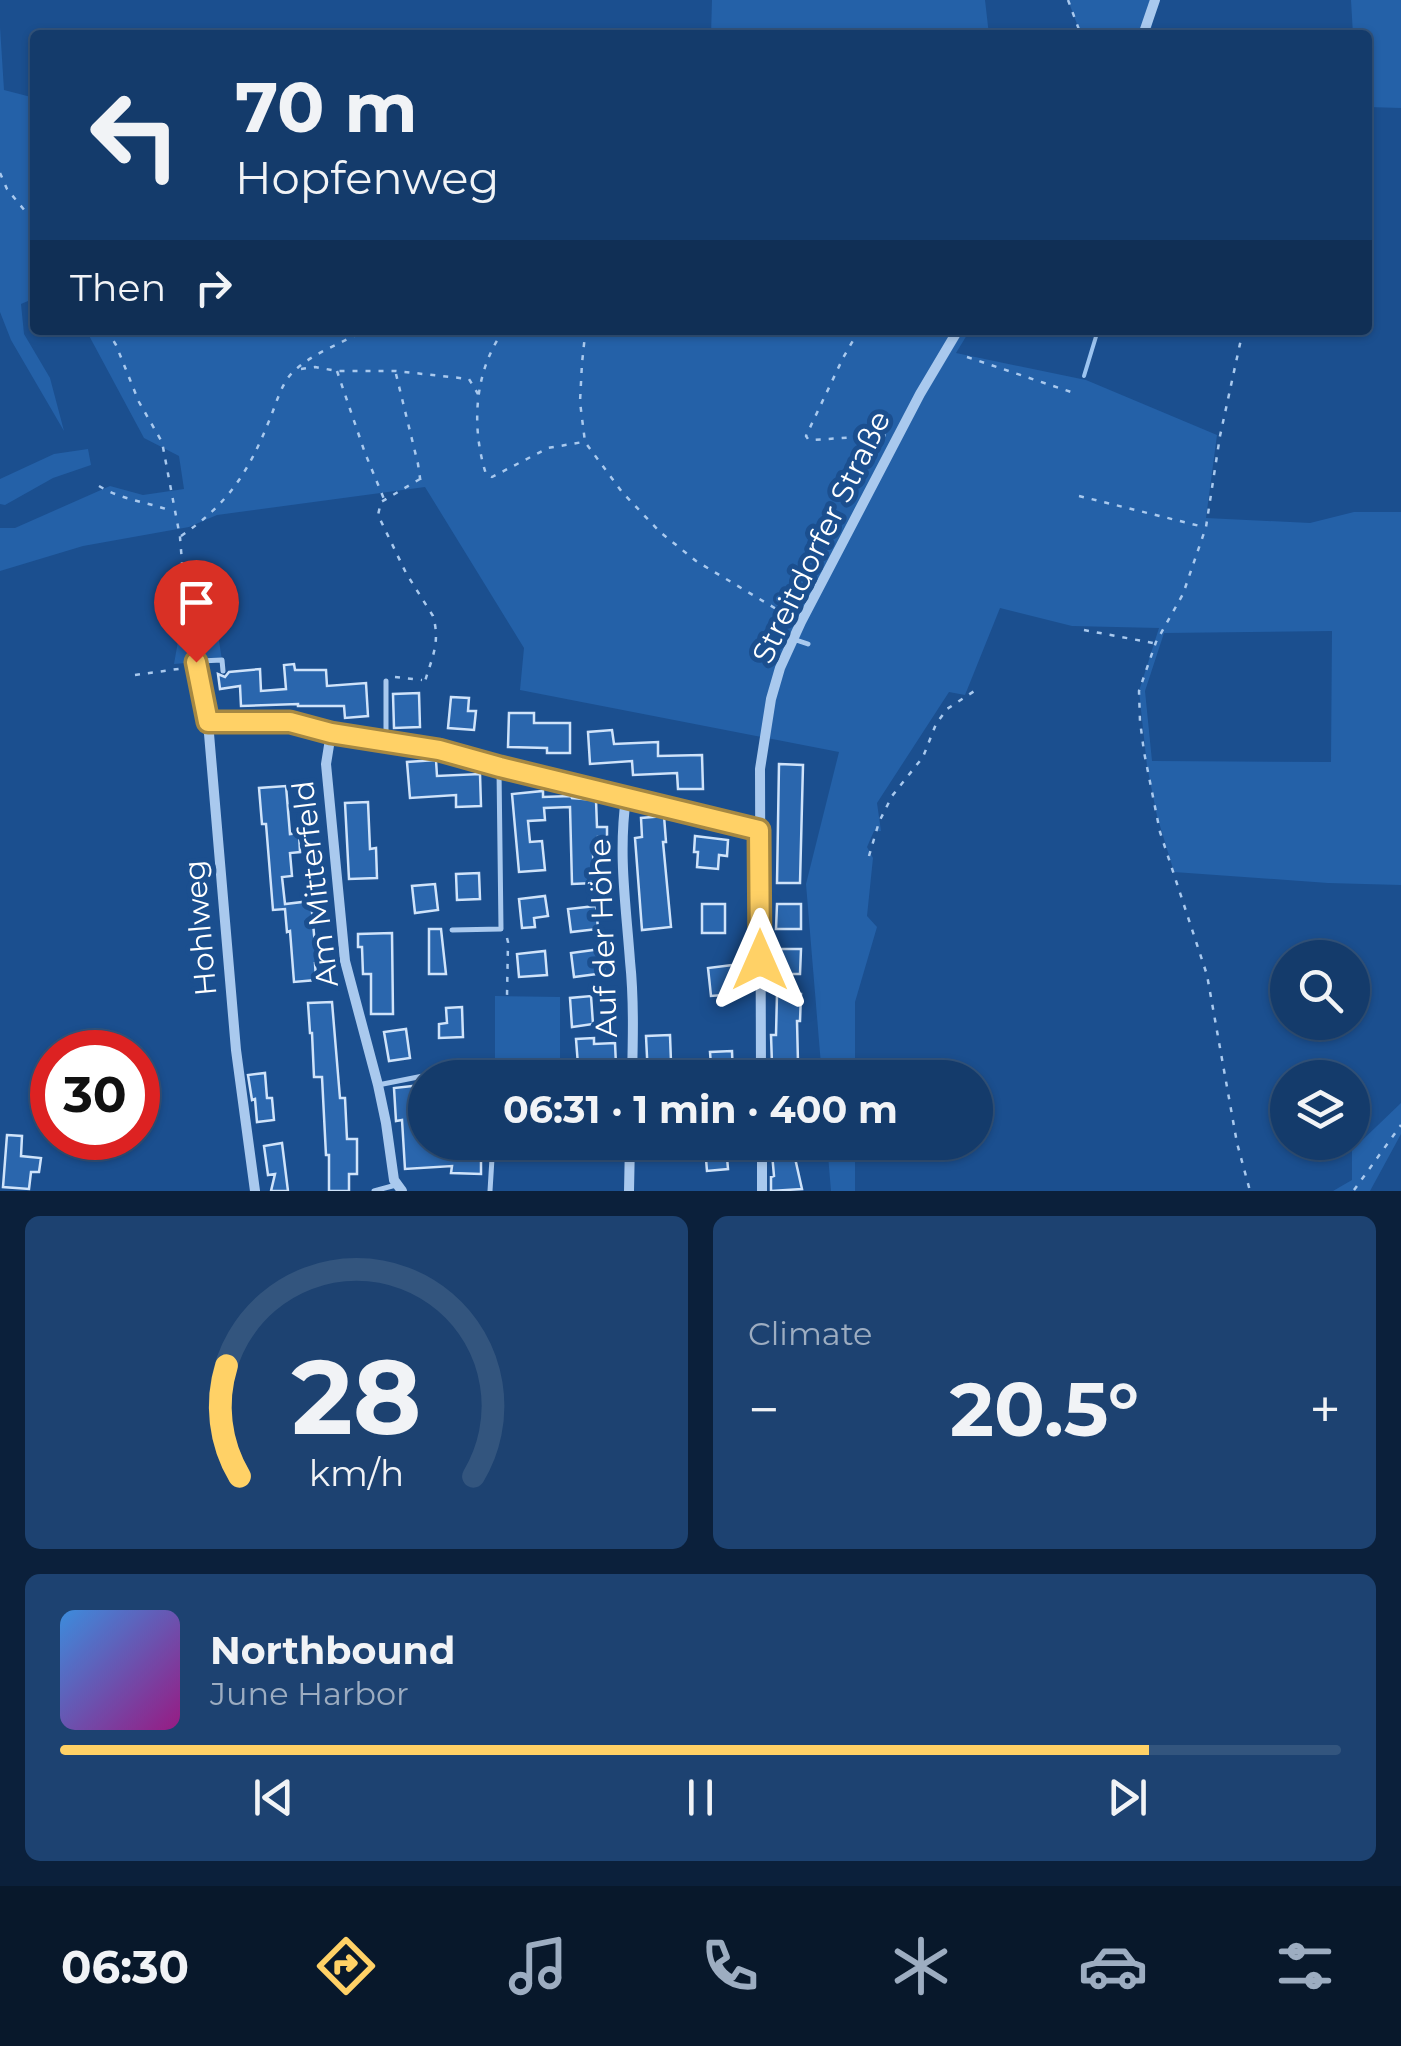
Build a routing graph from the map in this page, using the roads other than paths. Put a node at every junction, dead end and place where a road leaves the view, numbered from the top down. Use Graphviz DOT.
graph roads {
  1 [pos="1155,0"];
  2 [pos="1145,30"];
  3 [pos="955,335"];
  4 [pos="789,616"];
  5 [pos="801,622"];
  6 [pos="794,638"];
  7 [pos="808,644"];
  8 [pos="196,662"];
  9 [pos="223,671"];
  10 [pos="386,681"];
  11 [pos="208,722"];
  12 [pos="331,733"];
  13 [pos="386,741"];
  14 [pos="500,767"];
  15 [pos="626,798"];
  16 [pos="759,830"];
  17 [pos="452,930"];
  18 [pos="632,1060"];
  19 [pos="761,1060"];
  20 [pos="408,1080"];
  21 [pos="378,1086"];
  22 [pos="492,1160"];
  23 [pos="630,1160"];
  24 [pos="762,1160"];
  25 [pos="399,1188"];
  26 [pos="255,1191"];
  27 [pos="374,1191"];
  28 [pos="490,1191"];
  29 [pos="629,1191"];
  30 [pos="762,1191"];
  1 -- 2 [label="street"];
  3 -- 5 [label="street, Streitdorfer Straße"];
  4 -- 5 [label="lane"];
  5 -- 6 [label="street, Streitdorfer Straße"];
  6 -- 7 [label="lane"];
  6 -- 16 [label="street, Streitdorfer Straße"];
  8 -- 9 [label="lane"];
  8 -- 11 [label="street, Hohlweg"];
  10 -- 13 [label="lane"];
  11 -- 12 [label="street"];
  11 -- 26 [label="street, Hohlweg"];
  12 -- 13 [label="street"];
  12 -- 21 [label="street, Am Mitterfeld"];
  13 -- 14 [label="street"];
  14 -- 15 [label="street"];
  14 -- 17 [label="lane"];
  15 -- 16 [label="street"];
  15 -- 18 [label="street, Auf der Höhe"];
  16 -- 19 [label="street, Streitdorfer Straße"];
  20 -- 21 [label="lane"];
  21 -- 25 [label="street, Am Mitterfeld"];
  22 -- 28 [label="lane"];
  23 -- 29 [label="street"];
  24 -- 30 [label="street"];
  25 -- 27 [label="lane"];
}
